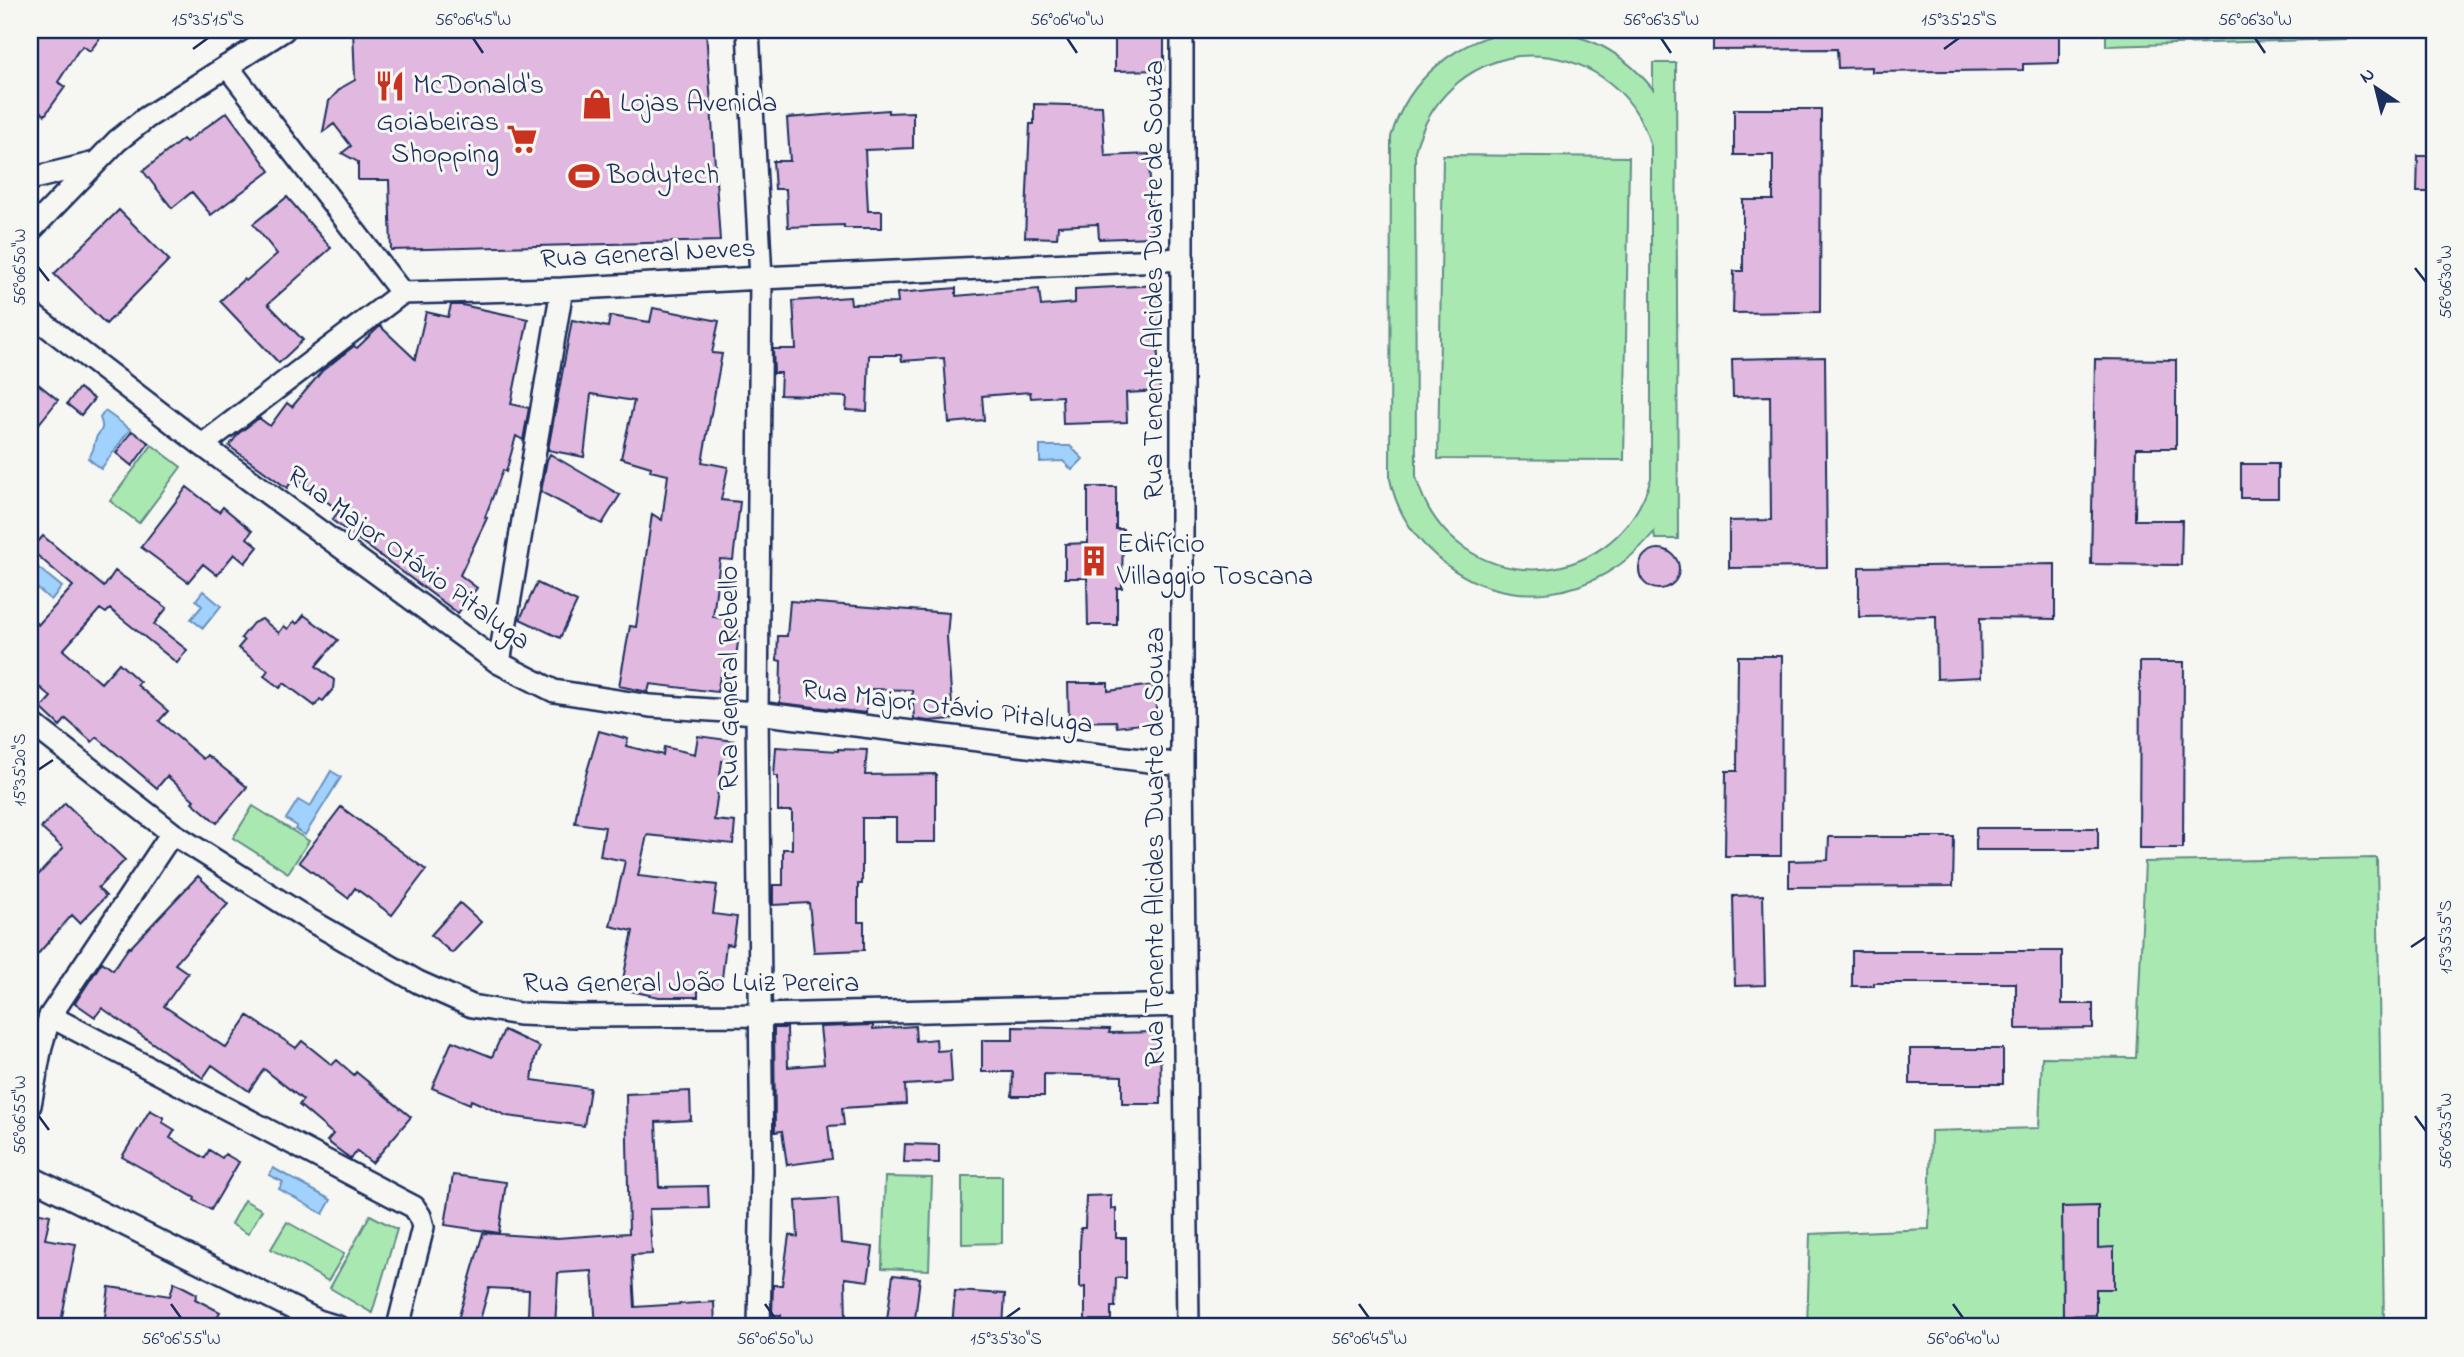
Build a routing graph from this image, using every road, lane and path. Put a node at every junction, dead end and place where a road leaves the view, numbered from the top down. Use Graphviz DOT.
graph roads {
  1 [pos="284,30"];
  2 [pos="748,30"];
  3 [pos="1182,30"];
  4 [pos="227,65"];
  5 [pos="95,163"];
  6 [pos="30,179"];
  7 [pos="30,231"];
  8 [pos="1183,260"];
  9 [pos="761,278"];
  10 [pos="562,289"];
  11 [pos="402,293"];
  12 [pos="30,313"];
  13 [pos="202,445"];
  14 [pos="499,663"];
  15 [pos="757,713"];
  16 [pos="30,722"];
  17 [pos="1182,765"];
  18 [pos="172,833"];
  19 [pos="1185,1005"];
  20 [pos="760,1015"];
  21 [pos="50,1016"];
  22 [pos="36,1042"];
  23 [pos="30,1105"];
  24 [pos="30,1177"];
  25 [pos="338,1327"];
  26 [pos="398,1327"];
  27 [pos="759,1327"];
  28 [pos="1188,1327"];
  1 -- 4 [label="street"];
  2 -- 9 [label="street, Rua General Rebello"];
  3 -- 8 [label="street, Rua Tenente Alcides Duarte de Souza"];
  4 -- 5 [label="street"];
  4 -- 11 [label="street"];
  5 -- 6 [label="street"];
  5 -- 7 [label="street"];
  8 -- 9 [label="street, Rua General Neves"];
  8 -- 17 [label="street, Rua Tenente Alcides Duarte de Souza"];
  9 -- 10 [label="street, Rua General Neves"];
  9 -- 15 [label="street, Rua General Rebello"];
  10 -- 11 [label="street, Rua General Neves"];
  10 -- 14 [label="street"];
  11 -- 13 [label="street"];
  12 -- 13 [label="street, Rua Major Otávio Pitaluga"];
  13 -- 14 [label="street, Rua Major Otávio Pitaluga"];
  14 -- 15 [label="street, Rua Major Otávio Pitaluga"];
  15 -- 17 [label="street, Rua Major Otávio Pitaluga"];
  15 -- 20 [label="street, Rua General Rebello"];
  16 -- 18 [label="street, Rua General João Luiz Pereira"];
  17 -- 19 [label="street, Rua Tenente Alcides Duarte de Souza"];
  18 -- 20 [label="street, Rua General João Luiz Pereira"];
  18 -- 21 [label="street"];
  19 -- 20 [label="street, Rua General João Luiz Pereira"];
  19 -- 28 [label="street, Rua Tenente Alcides Duarte de Souza"];
  20 -- 27 [label="street, Rua General Rebello"];
  21 -- 22 [label="street"];
  21 -- 26 [label="street"];
  22 -- 23 [label="street"];
  24 -- 25 [label="street"];
}
